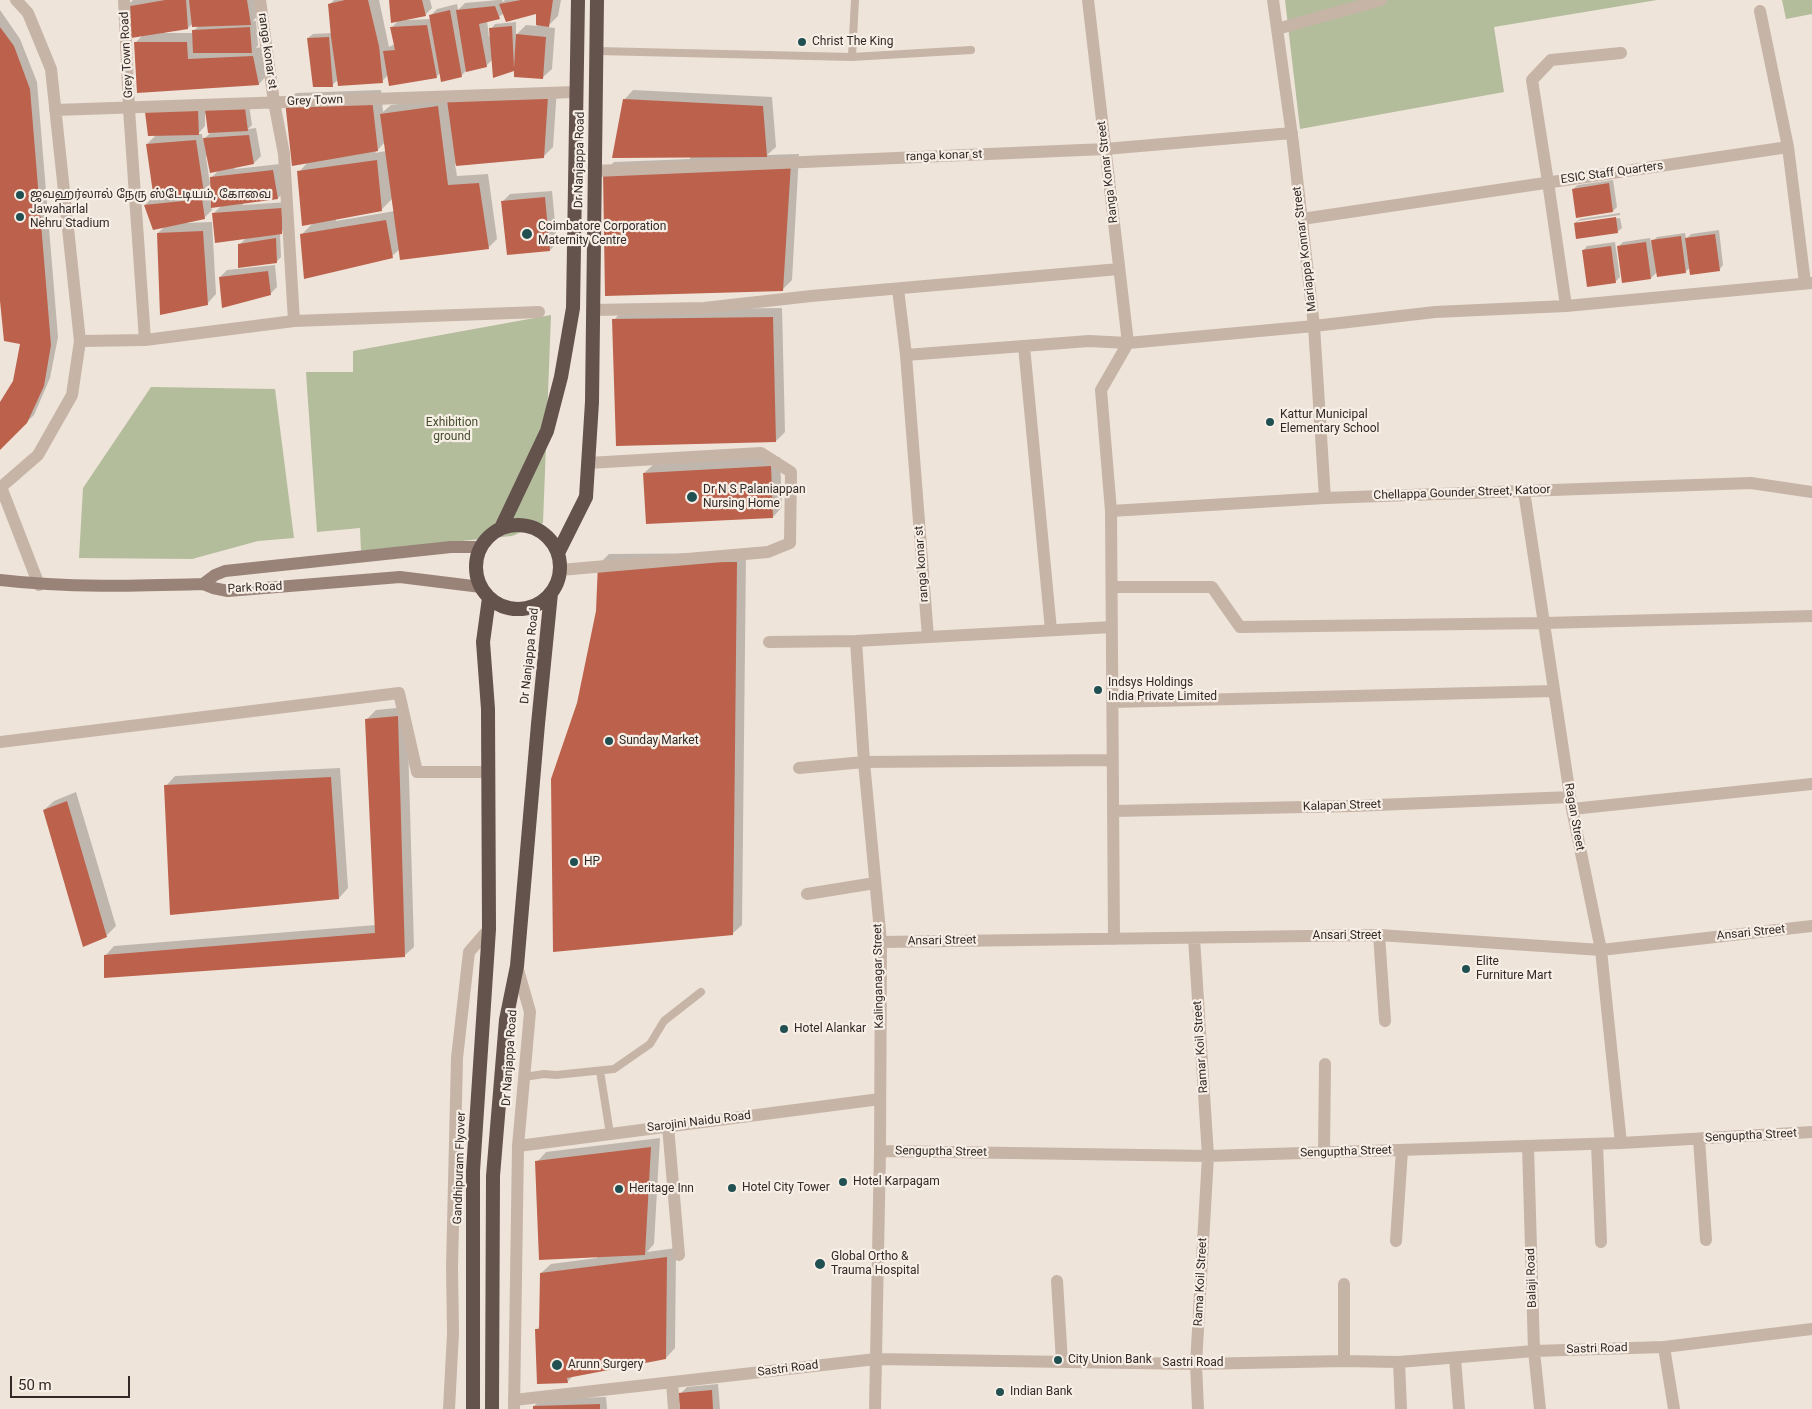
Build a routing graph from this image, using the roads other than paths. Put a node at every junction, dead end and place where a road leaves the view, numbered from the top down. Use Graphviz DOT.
graph roads {
  1 [pos="16,0"];
  2 [pos="124,0"];
  3 [pos="260,0"];
  4 [pos="578,0"];
  5 [pos="597,0"];
  6 [pos="855,0"];
  7 [pos="1088,0"];
  8 [pos="1274,0"];
  9 [pos="1381,0"];
  10 [pos="1760,11"];
  11 [pos="1278,29"];
  12 [pos="971,50"];
  13 [pos="597,51"];
  14 [pos="1621,53"];
  15 [pos="852,57"];
  16 [pos="575,92"];
  17 [pos="274,102"];
  18 [pos="129,109"];
  19 [pos="55,110"];
  20 [pos="1292,133"];
  21 [pos="1788,147"];
  22 [pos="1105,149"];
  23 [pos="595,172"];
  24 [pos="1548,182"];
  25 [pos="1302,219"];
  26 [pos="573,257"];
  27 [pos="593,258"];
  28 [pos="1119,269"];
  29 [pos="1808,283"];
  30 [pos="898,289"];
  31 [pos="1566,306"];
  32 [pos="592,310"];
  33 [pos="539,312"];
  34 [pos="294,321"];
  35 [pos="1314,326"];
  36 [pos="145,340"];
  37 [pos="80,341"];
  38 [pos="1128,344"];
  39 [pos="1024,346"];
  40 [pos="906,355"];
  41 [pos="588,463"];
  42 [pos="1,488"];
  43 [pos="1524,491"];
  44 [pos="1812,492"];
  45 [pos="1325,498"];
  46 [pos="1112,512"];
  47 [pos="501,528"];
  48 [pos="480,547"];
  49 [pos="558,553"];
  50 [pos="560,570"];
  51 [pos="0,580"];
  52 [pos="39,584"];
  53 [pos="203,584"];
  54 [pos="1112,587"];
  55 [pos="485,593"];
  56 [pos="552,593"];
  57 [pos="1812,616"];
  58 [pos="1544,623"];
  59 [pos="1112,627"];
  60 [pos="1051,630"];
  61 [pos="928,637"];
  62 [pos="856,640"];
  63 [pos="770,642"];
  64 [pos="1554,691"];
  65 [pos="1113,702"];
  66 [pos="0,742"];
  67 [pos="1113,760"];
  68 [pos="864,762"];
  69 [pos="799,768"];
  70 [pos="487,772"];
  71 [pos="1812,784"];
  72 [pos="1571,803"];
  73 [pos="1113,811"];
  74 [pos="875,883"];
  75 [pos="807,894"];
  76 [pos="1812,926"];
  77 [pos="489,929"];
  78 [pos="1379,935"];
  79 [pos="1194,938"];
  80 [pos="1114,939"];
  81 [pos="881,942"];
  82 [pos="1600,950"];
  83 [pos="517,966"];
  84 [pos="700,992"];
  85 [pos="1386,1021"];
  86 [pos="1325,1064"];
  87 [pos="600,1071"];
  88 [pos="524,1077"];
  89 [pos="880,1099"];
  90 [pos="668,1126"];
  91 [pos="1812,1132"];
  92 [pos="610,1134"];
  93 [pos="1699,1139"];
  94 [pos="1621,1143"];
  95 [pos="1597,1144"];
  96 [pos="518,1146"];
  97 [pos="1528,1146"];
  98 [pos="1402,1150"];
  99 [pos="880,1151"];
  100 [pos="1324,1152"];
  101 [pos="1208,1156"];
  102 [pos="1706,1240"];
  103 [pos="1396,1241"];
  104 [pos="1601,1242"];
  105 [pos="679,1255"];
  106 [pos="1057,1281"];
  107 [pos="1344,1284"];
  108 [pos="1812,1328"];
  109 [pos="1664,1347"];
  110 [pos="1534,1352"];
  111 [pos="1455,1358"];
  112 [pos="876,1359"];
  113 [pos="1344,1361"];
  114 [pos="1062,1362"];
  115 [pos="1399,1362"];
  116 [pos="1196,1364"];
  117 [pos="672,1382"];
  118 [pos="514,1404"];
  119 [pos="449,1409"];
  120 [pos="474,1409"];
  121 [pos="492,1409"];
  122 [pos="674,1409"];
  123 [pos="875,1409"];
  124 [pos="1198,1409"];
  125 [pos="1401,1409"];
  126 [pos="1459,1409"];
  127 [pos="1540,1409"];
  128 [pos="1674,1409"];
  1 -- 19 [label="street"];
  2 -- 18 [label="street, Grey Town Road"];
  3 -- 17 [label="street, ranga konar st"];
  4 -- 16 [label="highway, Dr Nanjappa Road"];
  5 -- 13 [label="highway, Dr Nanjappa Road"];
  6 -- 15 [label="lane"];
  7 -- 22 [label="street, Ranga Konar Street"];
  8 -- 11 [label="street, Mariappa Konnar Street"];
  9 -- 11 [label="street"];
  10 -- 21 [label="street"];
  11 -- 20 [label="street, Mariappa Konnar Street"];
  12 -- 15 [label="lane"];
  13 -- 15 [label="lane"];
  13 -- 23 [label="highway, Dr Nanjappa Road"];
  14 -- 24 [label="street, ESIC Staff Quarters"];
  16 -- 17 [label="street, Grey Town"];
  16 -- 26 [label="highway, Dr Nanjappa Road"];
  17 -- 18 [label="street, Grey Town"];
  17 -- 34 [label="street, ranga konar st"];
  18 -- 19 [label="street, Grey Town"];
  18 -- 36 [label="street, Grey Town Road"];
  19 -- 37 [label="street"];
  20 -- 22 [label="street, ranga konar st"];
  20 -- 25 [label="street, Mariappa Konnar Street"];
  21 -- 24 [label="street, ESIC Staff Quarters"];
  21 -- 29 [label="street"];
  22 -- 23 [label="street, ranga konar st"];
  22 -- 28 [label="street, Ranga Konar Street"];
  23 -- 27 [label="highway, Dr Nanjappa Road"];
  24 -- 25 [label="street"];
  24 -- 31 [label="street"];
  25 -- 35 [label="street, Mariappa Konnar Street"];
  26 -- 27 [label="highway"];
  26 -- 47 [label="highway, Dr Nanjappa Road"];
  27 -- 32 [label="highway, Dr Nanjappa Road"];
  28 -- 30 [label="street"];
  28 -- 38 [label="street, Ranga Konar Street"];
  29 -- 31 [label="street"];
  30 -- 32 [label="street"];
  30 -- 40 [label="street, ranga konar st"];
  31 -- 35 [label="street"];
  32 -- 41 [label="highway, Dr Nanjappa Road"];
  33 -- 34 [label="street"];
  34 -- 36 [label="street"];
  35 -- 38 [label="street"];
  35 -- 45 [label="street, Mariappa Konnar Street"];
  36 -- 37 [label="street"];
  37 -- 42 [label="street"];
  38 -- 39 [label="street"];
  38 -- 46 [label="street"];
  39 -- 40 [label="street"];
  39 -- 60 [label="street"];
  40 -- 61 [label="street, ranga konar st"];
  41 -- 49 [label="highway, Dr Nanjappa Road"];
  41 -- 50 [label="street"];
  42 -- 52 [label="street"];
  43 -- 44 [label="street, Chellappa Gounder Street, Katoor"];
  43 -- 45 [label="street, Chellappa Gounder Street, Katoor"];
  43 -- 58 [label="street, Ragan Street"];
  45 -- 46 [label="street, Chellappa Gounder Street, Katoor"];
  46 -- 54 [label="street"];
  47 -- 48 [label="highway"];
  47 -- 49 [label="highway"];
  48 -- 53 [label="main road"];
  48 -- 55 [label="highway"];
  49 -- 50 [label="highway"];
  50 -- 56 [label="highway"];
  51 -- 52 [label="main road, Park Road"];
  52 -- 53 [label="main road, Park Road"];
  53 -- 55 [label="main road, Park Road"];
  54 -- 58 [label="street"];
  54 -- 59 [label="street"];
  55 -- 56 [label="highway"];
  55 -- 70 [label="highway"];
  56 -- 83 [label="highway, Dr Nanjappa Road"];
  57 -- 58 [label="street"];
  58 -- 64 [label="street, Ragan Street"];
  59 -- 60 [label="street"];
  59 -- 65 [label="street"];
  60 -- 61 [label="street"];
  61 -- 62 [label="street"];
  62 -- 63 [label="street"];
  62 -- 68 [label="street"];
  64 -- 65 [label="street"];
  64 -- 72 [label="street, Ragan Street"];
  65 -- 67 [label="street"];
  66 -- 70 [label="street"];
  67 -- 68 [label="street"];
  67 -- 73 [label="street"];
  68 -- 69 [label="street"];
  68 -- 74 [label="street, Kalinganagar Street"];
  70 -- 77 [label="highway"];
  71 -- 72 [label="street"];
  72 -- 73 [label="street, Kalapan Street"];
  72 -- 82 [label="street, Ragan Street"];
  73 -- 80 [label="street"];
  74 -- 75 [label="street"];
  74 -- 81 [label="street, Kalinganagar Street"];
  76 -- 82 [label="street, Ansari Street"];
  77 -- 119 [label="street"];
  77 -- 120 [label="highway, Gandhipuram Flyover"];
  78 -- 79 [label="street, Ansari Street"];
  78 -- 82 [label="street, Ansari Street"];
  78 -- 85 [label="street"];
  79 -- 80 [label="street, Ansari Street"];
  79 -- 101 [label="street, Ramar Koil Street"];
  80 -- 81 [label="street, Ansari Street"];
  81 -- 89 [label="street, Kalinganagar Street"];
  82 -- 94 [label="street, Ragan Street"];
  83 -- 88 [label="street, Dr Nanjappa Road"];
  83 -- 121 [label="highway"];
  84 -- 87 [label="lane"];
  86 -- 100 [label="street"];
  87 -- 88 [label="lane"];
  87 -- 92 [label="lane"];
  88 -- 96 [label="street, Dr Nanjappa Road"];
  89 -- 90 [label="street, Sarojini Naidu Road"];
  89 -- 99 [label="street, Kalinganagar Street"];
  90 -- 92 [label="street, Sarojini Naidu Road"];
  90 -- 105 [label="street"];
  91 -- 93 [label="street, Senguptha Street"];
  92 -- 96 [label="street, Sarojini Naidu Road"];
  93 -- 94 [label="street, Senguptha Street"];
  93 -- 102 [label="street"];
  94 -- 95 [label="street, Senguptha Street"];
  95 -- 97 [label="street, Senguptha Street"];
  95 -- 104 [label="street"];
  96 -- 118 [label="street, Dr Nanjappa Road"];
  97 -- 98 [label="street, Senguptha Street"];
  97 -- 110 [label="street, Balaji Road"];
  98 -- 100 [label="street, Senguptha Street"];
  98 -- 103 [label="street"];
  99 -- 101 [label="street, Senguptha Street"];
  99 -- 112 [label="street, Kalinganagar Street"];
  100 -- 101 [label="street, Senguptha Street"];
  101 -- 116 [label="street, Rama Koil Street"];
  106 -- 114 [label="street"];
  107 -- 113 [label="street"];
  108 -- 109 [label="street, Sastri Road"];
  109 -- 110 [label="street, Sastri Road"];
  109 -- 128 [label="street"];
  110 -- 111 [label="street, Sastri Road"];
  110 -- 127 [label="street, Balaji Road"];
  111 -- 115 [label="street, Sastri Road"];
  111 -- 126 [label="street"];
  112 -- 114 [label="street, Sastri Road"];
  112 -- 117 [label="street, Sastri Road"];
  112 -- 123 [label="street, Kalinganagar Street"];
  113 -- 115 [label="street, Sastri Road"];
  113 -- 116 [label="street, Sastri Road"];
  114 -- 116 [label="street, Sastri Road"];
  115 -- 125 [label="street"];
  116 -- 124 [label="street, Rama Koil Street"];
  117 -- 118 [label="street, Sastri Road"];
  117 -- 122 [label="street"];
}
